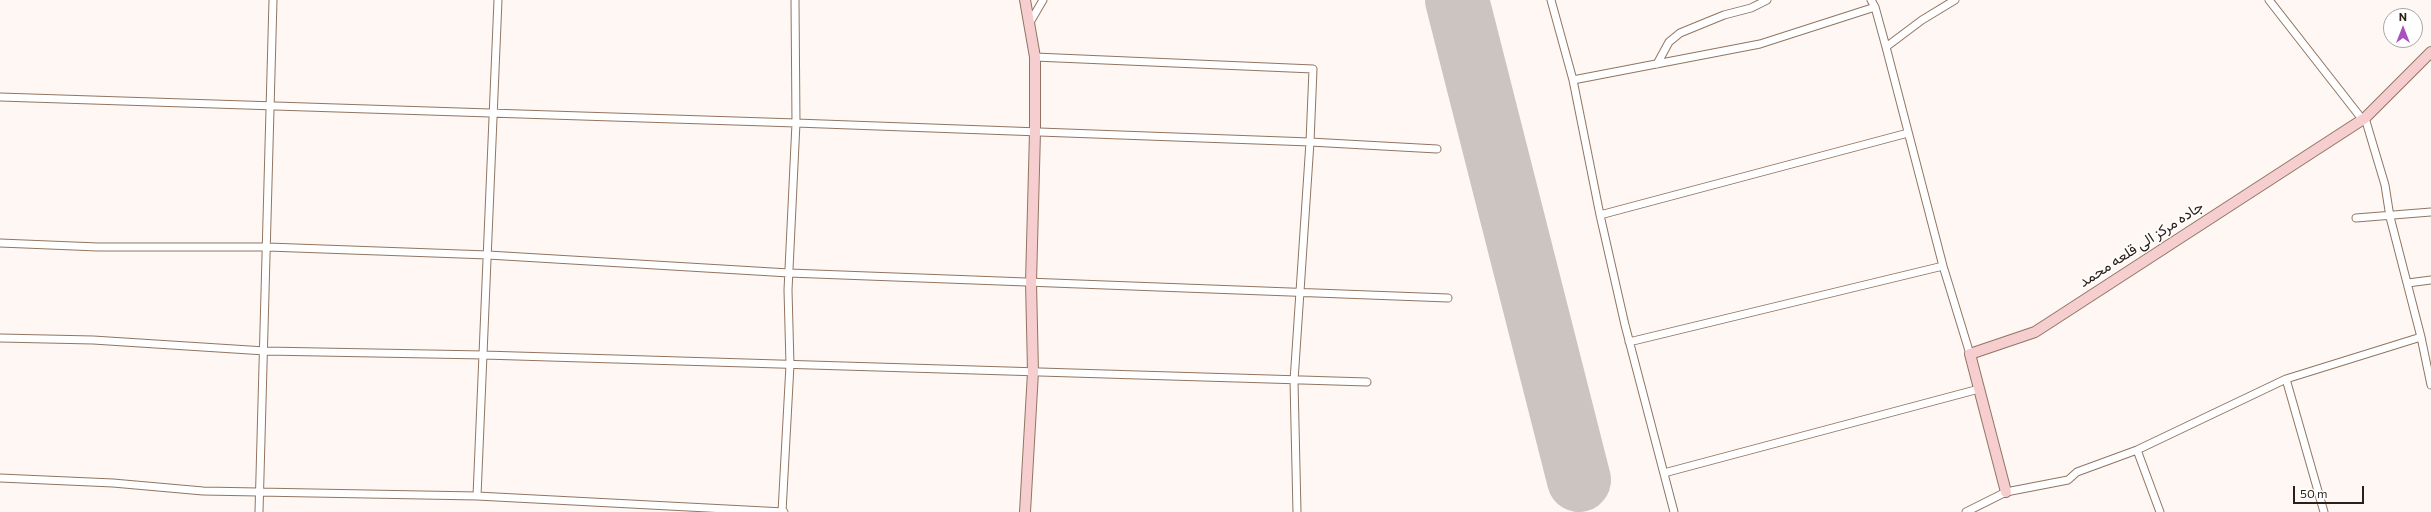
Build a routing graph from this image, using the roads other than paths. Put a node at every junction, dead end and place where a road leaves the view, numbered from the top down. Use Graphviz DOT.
graph roads {
  1 [pos="273,0"];
  2 [pos="498,0"];
  3 [pos="795,0"];
  4 [pos="1025,0"];
  5 [pos="1042,0"];
  6 [pos="1551,0"];
  7 [pos="1767,0"];
  8 [pos="1871,0"];
  9 [pos="1955,0"];
  10 [pos="2269,0"];
  11 [pos="1875,7"];
  12 [pos="1029,24"];
  13 [pos="1886,47"];
  14 [pos="2431,52"];
  15 [pos="1035,57"];
  16 [pos="1657,64"];
  17 [pos="1574,80"];
  18 [pos="0,97"];
  19 [pos="272,106"];
  20 [pos="494,112"];
  21 [pos="2363,118"];
  22 [pos="796,123"];
  23 [pos="1035,132"];
  24 [pos="1908,133"];
  25 [pos="1310,142"];
  26 [pos="1437,149"];
  27 [pos="2431,212"];
  28 [pos="1600,215"];
  29 [pos="2390,217"];
  30 [pos="2356,218"];
  31 [pos="0,243"];
  32 [pos="268,247"];
  33 [pos="488,255"];
  34 [pos="1943,266"];
  35 [pos="789,273"];
  36 [pos="2431,280"];
  37 [pos="1031,282"];
  38 [pos="2408,283"];
  39 [pos="1301,292"];
  40 [pos="1448,298"];
  41 [pos="2422,337"];
  42 [pos="0,338"];
  43 [pos="1629,342"];
  44 [pos="2427,348"];
  45 [pos="264,351"];
  46 [pos="1970,354"];
  47 [pos="484,355"];
  48 [pos="790,365"];
  49 [pos="1033,372"];
  50 [pos="2286,379"];
  51 [pos="1294,381"];
  52 [pos="1367,382"];
  53 [pos="2431,385"];
  54 [pos="1979,389"];
  55 [pos="2137,450"];
  56 [pos="1664,474"];
  57 [pos="0,478"];
  58 [pos="259,491"];
  59 [pos="2006,492"];
  60 [pos="477,496"];
  61 [pos="259,512"];
  62 [pos="783,512"];
  63 [pos="1025,512"];
  64 [pos="1297,512"];
  65 [pos="1674,512"];
  66 [pos="1966,512"];
  67 [pos="2160,512"];
  68 [pos="2324,512"];
  1 -- 19 [label="street"];
  2 -- 20 [label="street"];
  3 -- 22 [label="street"];
  4 -- 12 [label="street"];
  5 -- 12 [label="street"];
  6 -- 17 [label="street"];
  7 -- 16 [label="street"];
  8 -- 11 [label="street"];
  9 -- 13 [label="street"];
  10 -- 21 [label="street"];
  11 -- 13 [label="street"];
  11 -- 16 [label="street"];
  12 -- 15 [label="street"];
  13 -- 24 [label="street"];
  14 -- 21 [label="street, جاده مرکز الی قلعه محمد"];
  15 -- 23 [label="street"];
  15 -- 25 [label="street"];
  16 -- 17 [label="street"];
  17 -- 28 [label="street"];
  18 -- 19 [label="street"];
  19 -- 20 [label="street"];
  19 -- 32 [label="street"];
  20 -- 22 [label="street"];
  20 -- 33 [label="street"];
  21 -- 29 [label="street"];
  21 -- 46 [label="street, جاده مرکز الی قلعه محمد"];
  22 -- 23 [label="street"];
  22 -- 35 [label="street"];
  23 -- 25 [label="street"];
  23 -- 37 [label="street"];
  24 -- 28 [label="street"];
  24 -- 34 [label="street"];
  25 -- 26 [label="street"];
  25 -- 39 [label="street"];
  27 -- 29 [label="street"];
  28 -- 43 [label="street"];
  29 -- 30 [label="street"];
  29 -- 38 [label="street"];
  31 -- 32 [label="street"];
  32 -- 33 [label="street"];
  32 -- 45 [label="street"];
  33 -- 35 [label="street"];
  33 -- 47 [label="street"];
  34 -- 43 [label="street"];
  34 -- 46 [label="street"];
  35 -- 37 [label="street"];
  35 -- 48 [label="street"];
  36 -- 38 [label="street"];
  37 -- 39 [label="street"];
  37 -- 49 [label="street"];
  38 -- 41 [label="street"];
  39 -- 40 [label="street"];
  39 -- 51 [label="street"];
  41 -- 44 [label="street"];
  41 -- 50 [label="street"];
  42 -- 45 [label="street"];
  43 -- 56 [label="street"];
  44 -- 53 [label="street"];
  45 -- 47 [label="street"];
  45 -- 58 [label="street"];
  46 -- 54 [label="street"];
  47 -- 48 [label="street"];
  47 -- 60 [label="street"];
  48 -- 49 [label="street"];
  48 -- 62 [label="street"];
  49 -- 51 [label="street"];
  49 -- 63 [label="street"];
  50 -- 55 [label="street"];
  50 -- 68 [label="street"];
  51 -- 52 [label="street"];
  51 -- 64 [label="street"];
  54 -- 56 [label="street"];
  54 -- 59 [label="street"];
  55 -- 59 [label="street"];
  55 -- 67 [label="street"];
  56 -- 65 [label="street"];
  57 -- 58 [label="street"];
  58 -- 60 [label="street"];
  58 -- 61 [label="street"];
  59 -- 66 [label="street"];
  60 -- 62 [label="street"];
}
